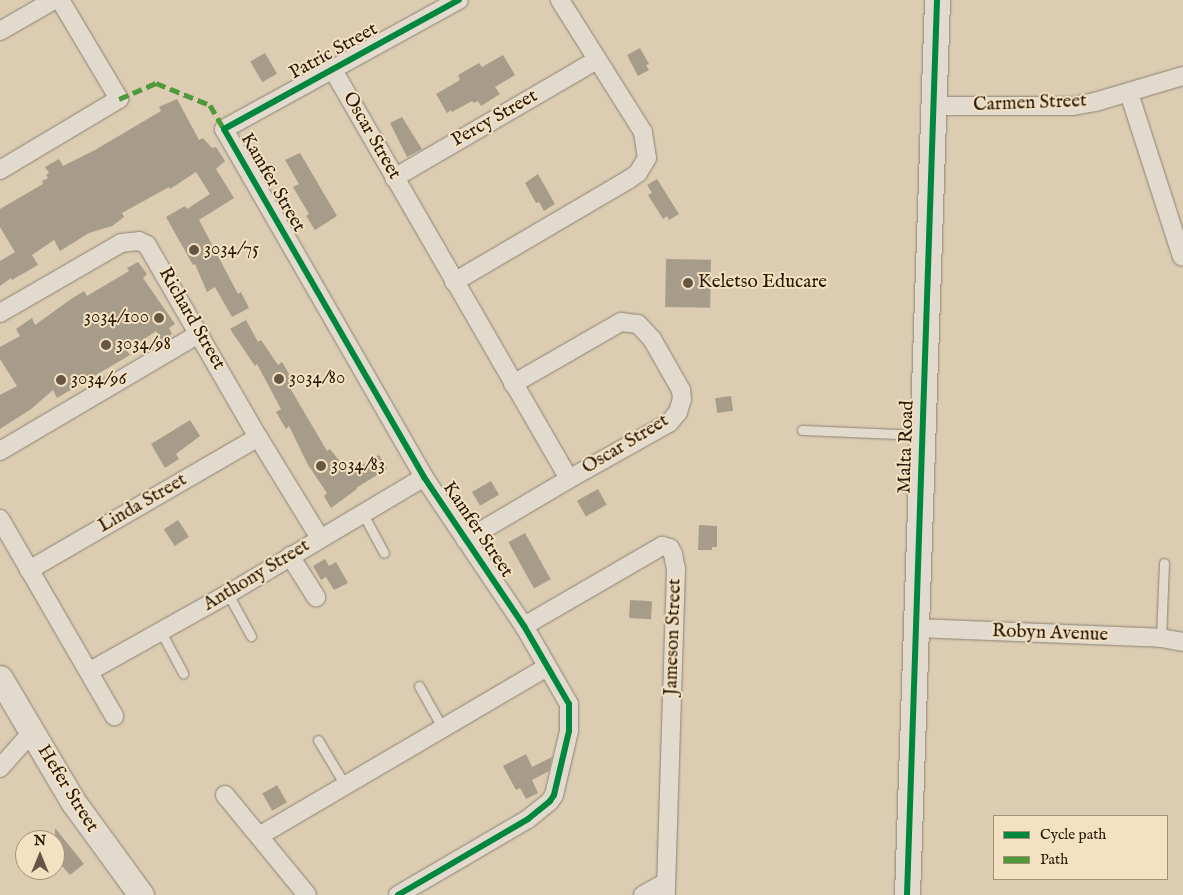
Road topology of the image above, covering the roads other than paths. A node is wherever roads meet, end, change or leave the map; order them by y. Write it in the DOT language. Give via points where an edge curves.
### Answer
graph roads {
  1 [pos="54,0"];
  2 [pos="60,0"];
  3 [pos="459,0"];
  4 [pos="560,0"];
  5 [pos="936,0"];
  6 [pos="0,32"];
  7 [pos="597,60"];
  8 [pos="333,70"];
  9 [pos="1183,76"];
  10 [pos="1128,93"];
  11 [pos="933,106"];
  12 [pos="224,129"];
  13 [pos="0,170"];
  14 [pos="394,178"];
  15 [pos="1182,256"];
  16 [pos="454,282"];
  17 [pos="0,313"];
  18 [pos="200,333"];
  19 [pos="513,384"];
  20 [pos="802,430"];
  21 [pos="922,435"];
  22 [pos="258,437"];
  23 [pos="0,451"];
  24 [pos="424,477"];
  25 [pos="569,479"];
  26 [pos="363,514"];
  27 [pos="0,519"];
  28 [pos="320,538"];
  29 [pos="466,540"];
  30 [pos="384,552"];
  31 [pos="290,556"];
  32 [pos="1164,563"];
  33 [pos="29,570"];
  34 [pos="228,594"];
  35 [pos="316,597"];
  36 [pos="524,626"];
  37 [pos="916,628"];
  38 [pos="161,632"];
  39 [pos="251,636"];
  40 [pos="1161,638"];
  41 [pos="1183,642"];
  42 [pos="547,667"];
  43 [pos="90,672"];
  44 [pos="183,673"];
  45 [pos="0,678"];
  46 [pos="419,686"];
  47 [pos="114,716"];
  48 [pos="443,729"];
  49 [pos="32,732"];
  50 [pos="318,740"];
  51 [pos="0,768"];
  52 [pos="345,785"];
  53 [pos="225,795"];
  54 [pos="259,836"];
  55 [pos="666,888"];
  56 [pos="141,895"];
  57 [pos="307,895"];
  58 [pos="398,895"];
  59 [pos="643,895"];
  60 [pos="907,895"];
  1 -- 6 [label="street"];
  2 -- 13 [label="street" via="119,99"];
  3 -- 8 [label="street, Patric Street"];
  4 -- 7 [label="street"];
  5 -- 11 [label="street, Malta Road"];
  7 -- 14 [label="street, Percy Street"];
  7 -- 16 [label="street" via="643,132 648,150 644,166 628,180"];
  8 -- 12 [label="street, Patric Street"];
  8 -- 14 [label="street, Oscar Street"];
  9 -- 10 [label="street, Carmen Street"];
  10 -- 11 [label="street, Carmen Street" via="1095,102 1056,107"];
  10 -- 15 [label="street"];
  11 -- 21 [label="street, Malta Road"];
  12 -- 24 [label="street, Kamfer Street"];
  14 -- 16 [label="street, Oscar Street"];
  16 -- 19 [label="street, Oscar Street"];
  17 -- 18 [label="street, Richard Street" via="112,247 130,240 146,245 155,256"];
  18 -- 22 [label="street, Richard Street"];
  18 -- 23 [label="street"];
  19 -- 25 [label="street, Oscar Street"];
  19 -- 25 [label="street, Oscar Street" via="621,322 634,322 642,327 681,390 681,404 669,422"];
  20 -- 21 [label="lane"];
  21 -- 37 [label="street, Malta Road"];
  22 -- 28 [label="street, Richard Street"];
  22 -- 33 [label="street, Linda Street"];
  24 -- 26 [label="street, Anthony Street"];
  24 -- 29 [label="street, Kamfer Street"];
  25 -- 29 [label="street, Oscar Street"];
  26 -- 28 [label="street, Anthony Street"];
  26 -- 30 [label="lane"];
  27 -- 33 [label="street"];
  28 -- 31 [label="street, Anthony Street"];
  29 -- 36 [label="street, Kamfer Street"];
  31 -- 34 [label="street, Anthony Street"];
  31 -- 35 [label="street"];
  32 -- 40 [label="lane"];
  33 -- 43 [label="street"];
  34 -- 38 [label="street, Anthony Street"];
  34 -- 39 [label="lane"];
  36 -- 42 [label="street, Kamfer Street"];
  36 -- 55 [label="street, Jameson Street" via="662,546 670,548 676,569"];
  37 -- 40 [label="street, Robyn Avenue"];
  37 -- 60 [label="street, Malta Road"];
  38 -- 43 [label="street, Anthony Street"];
  38 -- 44 [label="lane"];
  40 -- 41 [label="street, Robyn Avenue"];
  42 -- 48 [label="street"];
  42 -- 58 [label="street, Kamfer Street" via="567,698 570,711 554,795 528,819"];
  43 -- 47 [label="street"];
  45 -- 49 [label="street, Hefer Street"];
  46 -- 48 [label="lane"];
  48 -- 52 [label="street"];
  49 -- 51 [label="street"];
  49 -- 56 [label="street, Hefer Street" via="93,831"];
  50 -- 52 [label="lane"];
  52 -- 54 [label="street"];
  53 -- 54 [label="street"];
  54 -- 57 [label="street"];
  55 -- 59 [label="street"];
}
